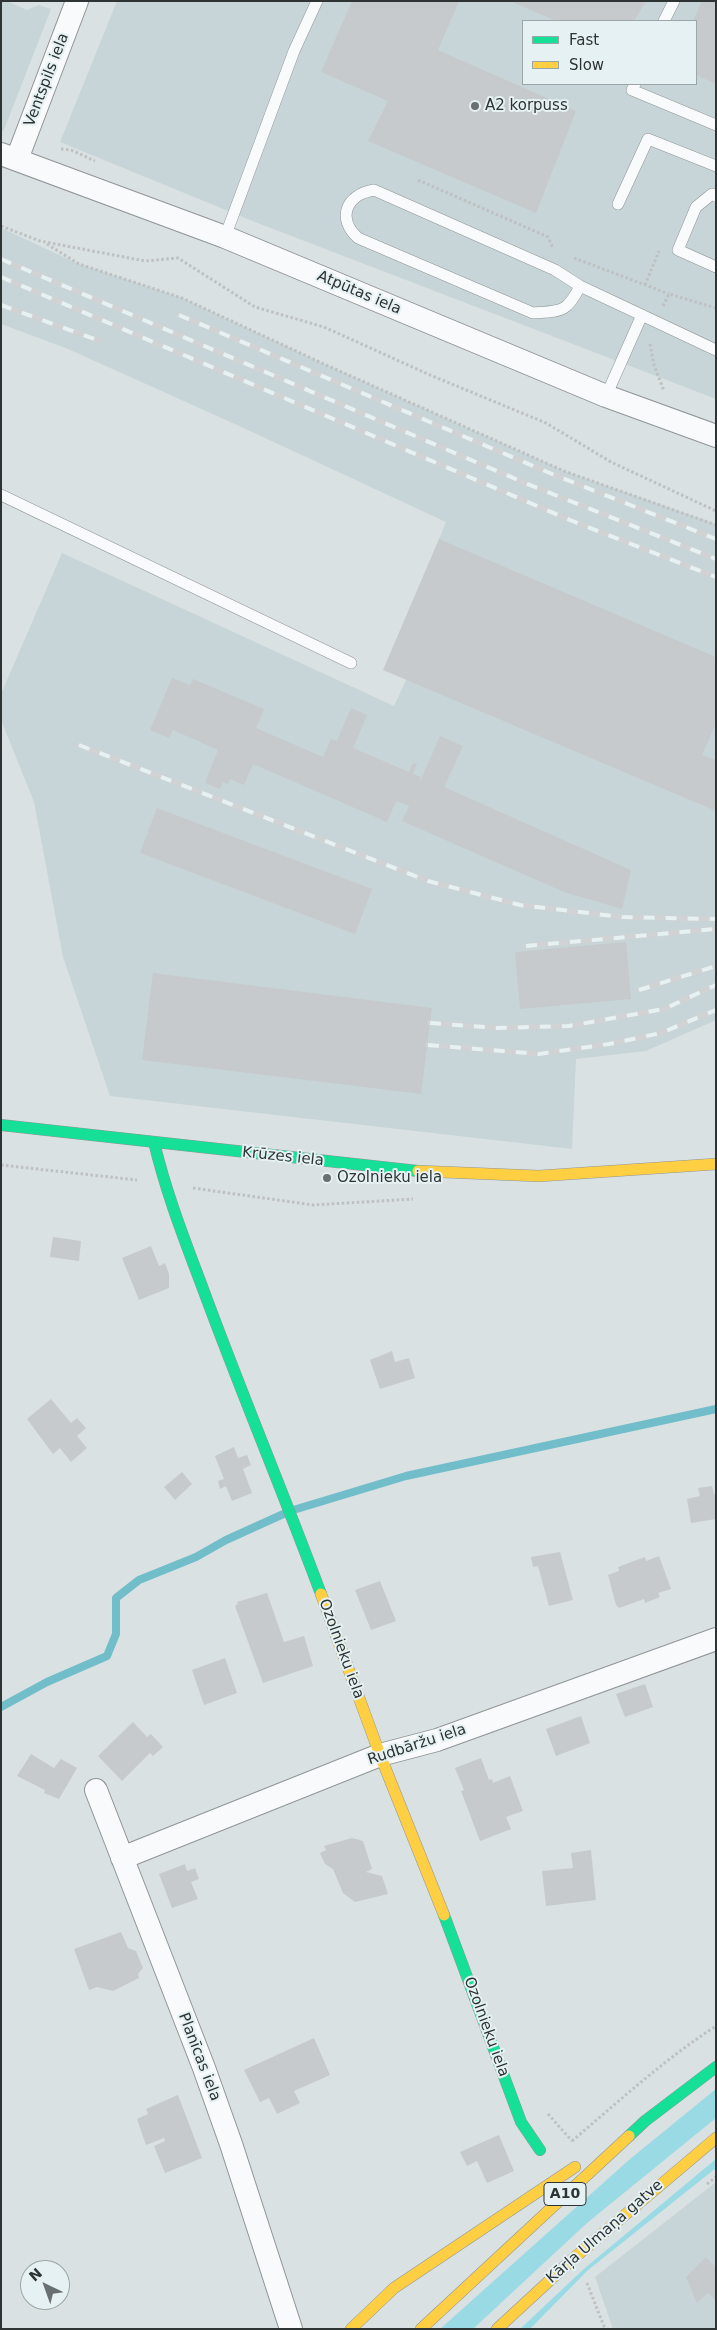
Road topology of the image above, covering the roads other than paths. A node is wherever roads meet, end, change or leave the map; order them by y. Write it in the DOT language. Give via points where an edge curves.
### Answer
graph roads {
  1 [pos="78,1"];
  2 [pos="317,1"];
  3 [pos="674,1"];
  4 [pos="664,20"];
  5 [pos="634,85"];
  6 [pos="716,125"];
  7 [pos="9,156"];
  8 [pos="716,166"];
  9 [pos="716,196"];
  10 [pos="618,204"];
  11 [pos="225,237"];
  12 [pos="716,267"];
  13 [pos="580,286"];
  14 [pos="642,315"];
  15 [pos="716,350"];
  16 [pos="606,396"];
  17 [pos="716,436"];
  18 [pos="1,496"];
  19 [pos="351,663"];
  20 [pos="1,1125"];
  21 [pos="154,1142"];
  22 [pos="716,1164"];
  23 [pos="716,1639"];
  24 [pos="380,1755"];
  25 [pos="96,1790"];
  26 [pos="122,1858"];
  27 [pos="716,2067"];
  28 [pos="645,2120"];
  29 [pos="716,2138"];
  30 [pos="540,2150"];
  31 [pos="291,2329"];
  32 [pos="351,2329"];
  33 [pos="421,2329"];
  34 [pos="497,2329"];
  1 -- 7 [label="street, Ventspils iela"];
  2 -- 11 [label="lane" via="294,51"];
  3 -- 4 [label="lane"];
  5 -- 6 [label="lane" via="632,90"];
  7 -- 11 [label="street, Atpūtas iela"];
  8 -- 10 [label="lane" via="648,139"];
  9 -- 12 [label="lane" via="712,194 696,207 678,250"];
  11 -- 16 [label="street, Atpūtas iela"];
  13 -- 13 [label="lane" via="571,304 562,311 533,313 358,238 348,229 346,222 349,205 355,197 374,190 555,270"];
  13 -- 14 [label="lane"];
  14 -- 15 [label="lane"];
  14 -- 16 [label="lane"];
  16 -- 17 [label="street, Atpūtas iela"];
  18 -- 19 [label="lane"];
  20 -- 21 [label="main road, Krūzes iela"];
  21 -- 22 [label="main road, Krūzes iela" via="436,1173 539,1176"];
  21 -- 24 [label="main road, Ozolnieku iela" via="164,1183 241,1393 290,1511"];
  23 -- 24 [label="street, Rudbāržu iela" via="438,1740"];
  24 -- 26 [label="street, Rudbāržu iela"];
  24 -- 30 [label="main road, Ozolnieku iela" via="469,1978 521,2122"];
  25 -- 26 [label="street, Planīcas iela"];
  26 -- 31 [label="street, Planīcas iela" via="225,2127"];
  27 -- 28 [label="main road, A10"];
  28 -- 32 [label="main road" via="394,2288"];
  28 -- 33 [label="main road, A10"];
  29 -- 34 [label="main road, Kārļa Ulmaņa gatve" via="574,2258"];
}
